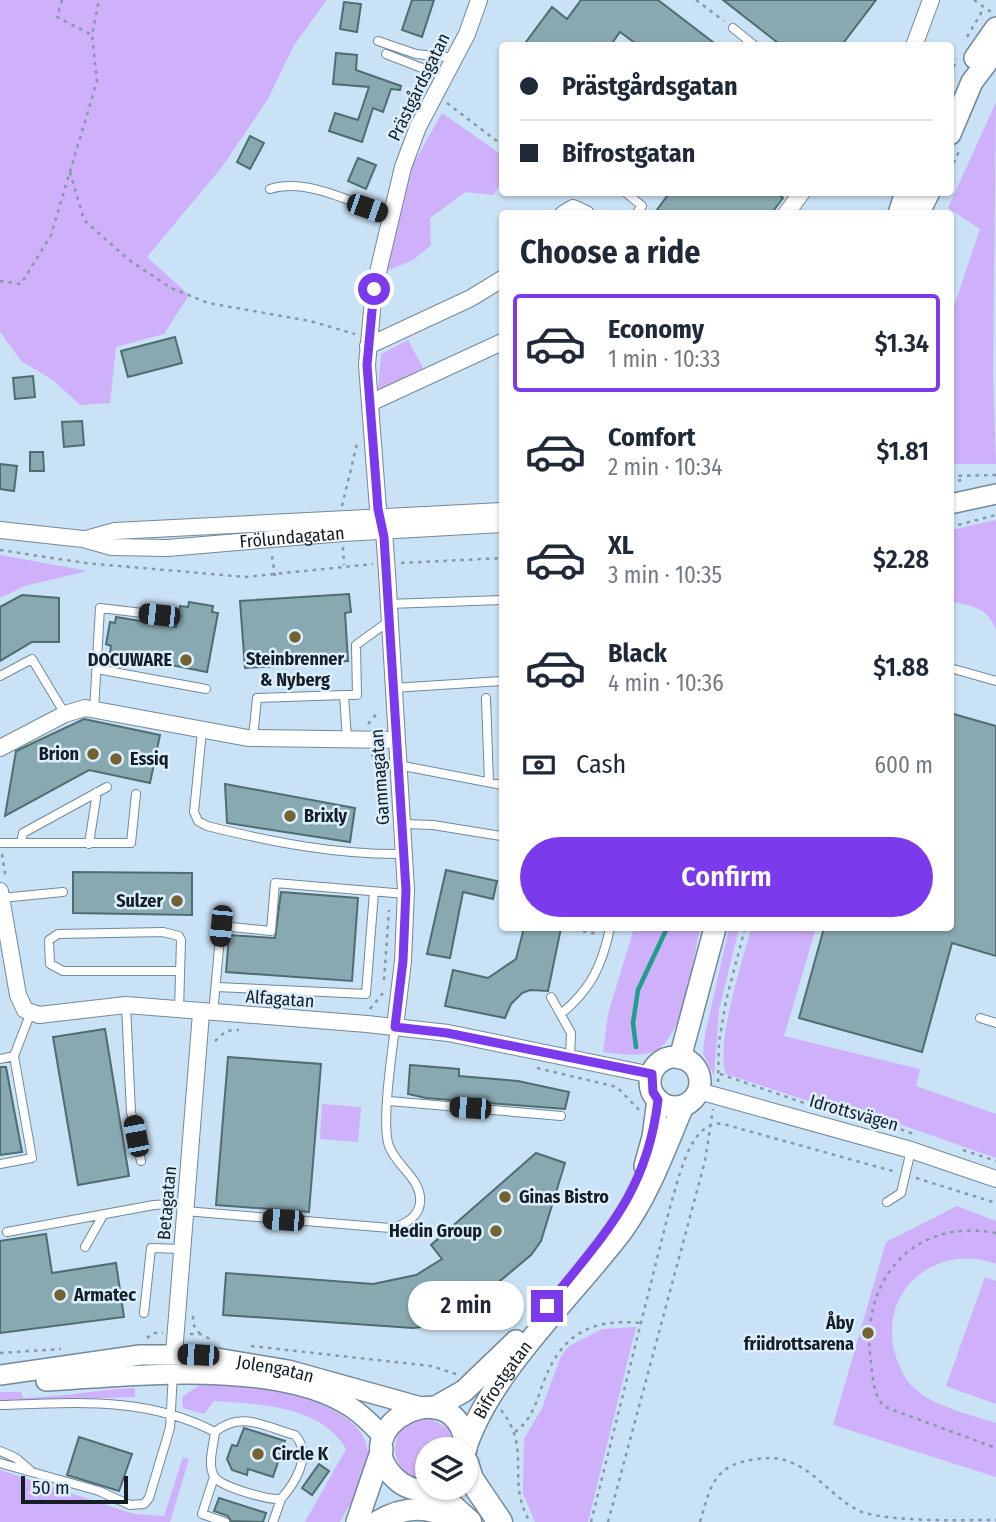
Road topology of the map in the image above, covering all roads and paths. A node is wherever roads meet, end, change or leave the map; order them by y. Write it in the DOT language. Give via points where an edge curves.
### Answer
graph roads {
  1 [pos="62,0"];
  2 [pos="99,0"];
  3 [pos="479,0"];
  4 [pos="696,0"];
  5 [pos="931,0"];
  6 [pos="974,0"];
  7 [pos="996,15"];
  8 [pos="719,17"];
  9 [pos="733,28"];
  10 [pos="996,28"];
  11 [pos="92,35"];
  12 [pos="378,41"];
  13 [pos="750,42"];
  14 [pos="915,42"];
  15 [pos="996,50"];
  16 [pos="386,54"];
  17 [pos="456,58"];
  18 [pos="447,77"];
  19 [pos="436,94"];
  20 [pos="954,95"];
  21 [pos="954,125"];
  22 [pos="499,143"];
  23 [pos="70,172"];
  24 [pos="270,189"];
  25 [pos="630,196"];
  26 [pos="639,210"];
  27 [pos="390,216"];
  28 [pos="0,281"];
  29 [pos="499,281"];
  30 [pos="368,341"];
  31 [pos="499,343"];
  32 [pos="370,403"];
  33 [pos="358,439"];
  34 [pos="996,475"];
  35 [pos="954,476"];
  36 [pos="970,477"];
  37 [pos="954,483"];
  38 [pos="996,494"];
  39 [pos="954,503"];
  40 [pos="499,511"];
  41 [pos="996,515"];
  42 [pos="499,524"];
  43 [pos="382,525"];
  44 [pos="342,526"];
  45 [pos="954,526"];
  46 [pos="0,530"];
  47 [pos="0,550"];
  48 [pos="272,556"];
  49 [pos="499,558"];
  50 [pos="386,564"];
  51 [pos="344,565"];
  52 [pos="275,576"];
  53 [pos="499,600"];
  54 [pos="388,604"];
  55 [pos="159,615"];
  56 [pos="389,621"];
  57 [pos="97,669"];
  58 [pos="954,669"];
  59 [pos="0,676"];
  60 [pos="499,681"];
  61 [pos="996,681"];
  62 [pos="393,688"];
  63 [pos="206,689"];
  64 [pos="344,695"];
  65 [pos="486,698"];
  66 [pos="380,704"];
  67 [pos="94,710"];
  68 [pos="65,714"];
  69 [pos="202,731"];
  70 [pos="253,738"];
  71 [pos="346,740"];
  72 [pos="365,740"];
  73 [pos="396,740"];
  74 [pos="0,748"];
  75 [pos="391,768"];
  76 [pos="489,782"];
  77 [pos="499,784"];
  78 [pos="107,787"];
  79 [pos="97,792"];
  80 [pos="136,794"];
  81 [pos="403,824"];
  82 [pos="499,836"];
  83 [pos="21,842"];
  84 [pos="0,843"];
  85 [pos="89,844"];
  86 [pos="404,854"];
  87 [pos="63,892"];
  88 [pos="374,892"];
  89 [pos="1,894"];
  90 [pos="398,894"];
  91 [pos="714,931"];
  92 [pos="744,931"];
  93 [pos="609,932"];
  94 [pos="180,971"];
  95 [pos="384,980"];
  96 [pos="216,987"];
  97 [pos="384,993"];
  98 [pos="551,997"];
  99 [pos="126,1005"];
  100 [pos="179,1011"];
  101 [pos="31,1012"];
  102 [pos="207,1014"];
  103 [pos="561,1014"];
  104 [pos="979,1018"];
  105 [pos="996,1023"];
  106 [pos="367,1024"];
  107 [pos="395,1027"];
  108 [pos="243,1030"];
  109 [pos="213,1048"];
  110 [pos="14,1056"];
  111 [pos="680,1058"];
  112 [pos="0,1059"];
  113 [pos="570,1060"];
  114 [pos="531,1067"];
  115 [pos="652,1074"];
  116 [pos="720,1074"];
  117 [pos="707,1092"];
  118 [pos="389,1101"];
  119 [pos="683,1106"];
  120 [pos="657,1108"];
  121 [pos="561,1116"];
  122 [pos="712,1123"];
  123 [pos="914,1142"];
  124 [pos="956,1148"];
  125 [pos="141,1161"];
  126 [pos="996,1161"];
  127 [pos="0,1164"];
  128 [pos="905,1175"];
  129 [pos="996,1179"];
  130 [pos="887,1202"];
  131 [pos="996,1203"];
  132 [pos="186,1208"];
  133 [pos="102,1217"];
  134 [pos="6,1232"];
  135 [pos="996,1233"];
  136 [pos="85,1247"];
  137 [pos="182,1250"];
  138 [pos="193,1310"];
  139 [pos="144,1313"];
  140 [pos="642,1323"];
  141 [pos="200,1334"];
  142 [pos="174,1354"];
  143 [pos="0,1375"];
  144 [pos="173,1375"];
  145 [pos="0,1384"];
  146 [pos="0,1405"];
  147 [pos="428,1407"];
  148 [pos="499,1407"];
  149 [pos="172,1413"];
  150 [pos="215,1432"];
  151 [pos="515,1432"];
  152 [pos="461,1437"];
  153 [pos="473,1437"];
  154 [pos="383,1443"];
  155 [pos="996,1448"];
  156 [pos="0,1451"];
  157 [pos="0,1463"];
  158 [pos="30,1470"];
  159 [pos="214,1477"];
  160 [pos="415,1485"];
  161 [pos="478,1489"];
  162 [pos="415,1494"];
  163 [pos="281,1499"];
  164 [pos="442,1500"];
  165 [pos="996,1520"];
  166 [pos="226,1522"];
  167 [pos="273,1522"];
  168 [pos="357,1522"];
  169 [pos="376,1522"];
  170 [pos="456,1522"];
  171 [pos="469,1522"];
  172 [pos="500,1522"];
  173 [pos="530,1522"];
  174 [pos="591,1522"];
  175 [pos="608,1522"];
  176 [pos="700,1522"];
  1 -- 11 [label="path" via="57,17"];
  2 -- 11 [label="path"];
  3 -- 17 [label="street, Prästgårdsgatan"];
  4 -- 8 [label="path"];
  5 -- 14 [label="street"];
  6 -- 7 [label="path"];
  9 -- 13 [label="lane"];
  10 -- 20 [label="main road"];
  11 -- 23 [label="path" via="97,81"];
  12 -- 17 [label="lane" via="416,54"];
  15 -- 21 [label="main road" via="972,82"];
  16 -- 18 [label="lane"];
  17 -- 18 [label="street, Prästgårdsgatan"];
  18 -- 19 [label="street, Prästgårdsgatan"];
  19 -- 22 [label="path"];
  19 -- 27 [label="street, Prästgårdsgatan" via="411,146"];
  23 -- 28 [label="path" via="51,235 21,284"];
  23 -- 30 [label="path" via="84,220 129,260 171,288 208,303 310,321"];
  24 -- 27 [label="lane" via="300,186"];
  25 -- 26 [label="lane" via="642,206"];
  27 -- 30 [label="street, Prästgårdsgatan"];
  29 -- 30 [label="street" via="471,298"];
  30 -- 32 [label="street, Prästgårdsgatan"];
  31 -- 32 [label="street"];
  32 -- 43 [label="street, Prästgårdsgatan"];
  33 -- 44 [label="path" via="342,505"];
  34 -- 36 [label="path"];
  35 -- 36 [label="path"];
  36 -- 37 [label="path"];
  38 -- 39 [label="street"];
  40 -- 43 [label="street, Frölundagatan"];
  41 -- 45 [label="path"];
  42 -- 43 [label="street, Frölundagatan"];
  43 -- 44 [label="street, Frölundagatan"];
  43 -- 50 [label="street, Gammagatan"];
  44 -- 46 [label="street, Frölundagatan" via="115,531 83,540"];
  44 -- 51 [label="path"];
  47 -- 52 [label="path" via="206,575"];
  48 -- 52 [label="path"];
  49 -- 50 [label="path"];
  50 -- 51 [label="path"];
  50 -- 54 [label="street, Gammagatan"];
  51 -- 52 [label="path"];
  53 -- 54 [label="lane"];
  54 -- 56 [label="street, Gammagatan"];
  55 -- 57 [label="lane" via="100,608"];
  56 -- 62 [label="street, Gammagatan"];
  56 -- 64 [label="lane" via="356,645 357,695"];
  57 -- 63 [label="lane"];
  57 -- 67 [label="lane"];
  58 -- 61 [label="lane"];
  59 -- 68 [label="lane" via="32,659"];
  60 -- 62 [label="lane"];
  62 -- 73 [label="street, Gammagatan"];
  64 -- 70 [label="lane" via="257,698"];
  64 -- 71 [label="lane"];
  65 -- 76 [label="lane"];
  66 -- 72 [label="path" via="378,715 366,726"];
  67 -- 68 [label="street"];
  67 -- 69 [label="street"];
  68 -- 74 [label="street"];
  69 -- 70 [label="street"];
  69 -- 86 [label="lane" via="194,812 207,827 269,842 349,853"];
  70 -- 71 [label="street"];
  71 -- 72 [label="street"];
  72 -- 73 [label="street"];
  72 -- 75 [label="path" via="365,750"];
  73 -- 75 [label="street, Gammagatan"];
  75 -- 76 [label="lane"];
  75 -- 81 [label="street, Gammagatan"];
  76 -- 77 [label="lane"];
  78 -- 79 [label="lane"];
  79 -- 83 [label="lane" via="23,833"];
  79 -- 85 [label="lane"];
  80 -- 85 [label="lane" via="131,843"];
  81 -- 82 [label="lane"];
  81 -- 86 [label="street, Gammagatan"];
  83 -- 84 [label="lane"];
  83 -- 85 [label="lane"];
  86 -- 90 [label="street, Gammagatan"];
  87 -- 89 [label="lane"];
  88 -- 90 [label="lane"];
  88 -- 96 [label="lane" via="366,994"];
  88 -- 96 [label="lane" via="275,883 271,931 221,926"];
  89 -- 101 [label="street" via="18,995 25,1010"];
  90 -- 95 [label="path"];
  90 -- 107 [label="street, Gammagatan" via="403,961"];
  91 -- 111 [label="main road"];
  92 -- 116 [label="path" via="719,1042"];
  93 -- 103 [label="lane" via="584,995"];
  94 -- 94 [label="lane" via="181,940 173,933 58,934 49,940 50,964 63,971"];
  94 -- 100 [label="lane"];
  96 -- 102 [label="lane"];
  97 -- 106 [label="path" via="368,1012"];
  98 -- 103 [label="lane"];
  99 -- 100 [label="street, Alfagatan"];
  99 -- 101 [label="street, Alfagatan" via="49,1015"];
  99 -- 125 [label="lane" via="131,1112"];
  100 -- 102 [label="street, Alfagatan"];
  101 -- 110 [label="lane"];
  102 -- 106 [label="street, Alfagatan"];
  102 -- 132 [label="street, Betagatan"];
  103 -- 113 [label="lane" via="571,1033"];
  104 -- 105 [label="lane"];
  106 -- 107 [label="street, Alfagatan"];
  107 -- 113 [label="street, Alfagatan" via="447,1033"];
  107 -- 118 [label="lane"];
  108 -- 109 [label="path" via="226,1031"];
  110 -- 112 [label="lane"];
  110 -- 127 [label="lane" via="32,1158"];
  111 -- 115 [label="main road" via="663,1061"];
  111 -- 117 [label="main road" via="697,1070"];
  113 -- 115 [label="street, Alfagatan"];
  114 -- 120 [label="path" via="617,1087 639,1110"];
  115 -- 120 [label="main road, Bifrostgatan"];
  116 -- 117 [label="path"];
  116 -- 123 [label="path" via="820,1108 851,1112"];
  117 -- 119 [label="main road, Bifrostgatan"];
  117 -- 122 [label="path"];
  117 -- 123 [label="street, Idrottsvägen"];
  118 -- 121 [label="lane"];
  118 -- 132 [label="lane" via="388,1143 416,1184 420,1198 418,1211 407,1224 390,1228"];
  119 -- 120 [label="main road"];
  119 -- 153 [label="main road, Bifrostgatan" via="632,1216 492,1393"];
  120 -- 147 [label="main road, Bifrostgatan" via="640,1177 608,1229 499,1360 464,1391"];
  122 -- 128 [label="path"];
  122 -- 140 [label="path" via="699,1131 682,1169"];
  122 -- 175 [label="path"];
  123 -- 128 [label="lane"];
  123 -- 129 [label="street, Idrottsvägen"];
  124 -- 126 [label="path"];
  128 -- 130 [label="lane" via="901,1193"];
  128 -- 131 [label="path"];
  132 -- 133 [label="lane" via="155,1205"];
  132 -- 137 [label="street, Betagatan"];
  133 -- 134 [label="lane"];
  133 -- 136 [label="lane"];
  135 -- 155 [label="path" via="951,1232 902,1255 875,1294 869,1327 880,1403"];
  137 -- 139 [label="lane" via="151,1248"];
  137 -- 142 [label="street, Betagatan"];
  138 -- 141 [label="path" via="193,1324"];
  140 -- 151 [label="path" via="592,1326 563,1344 530,1417"];
  140 -- 174 [label="path"];
  142 -- 143 [label="street, Jolengatan" via="140,1354"];
  142 -- 144 [label="lane"];
  142 -- 147 [label="street, Jolengatan" via="288,1370"];
  144 -- 145 [label="street, Jolengatan"];
  144 -- 149 [label="lane"];
  144 -- 154 [label="street, Jolengatan" via="244,1377 317,1391 352,1408"];
  146 -- 149 [label="lane" via="128,1404"];
  147 -- 152 [label="main road, Bifrostgatan" via="456,1422"];
  147 -- 154 [label="main road, Bifrostgatan" via="398,1416"];
  148 -- 151 [label="path"];
  149 -- 150 [label="lane"];
  149 -- 158 [label="lane" via="144,1504 130,1506 99,1491"];
  150 -- 159 [label="lane"];
  150 -- 163 [label="lane" via="228,1421 240,1419 295,1435 303,1457 293,1484"];
  151 -- 173 [label="path" via="518,1497"];
  154 -- 160 [label="main road" via="386,1465 394,1478"];
  154 -- 168 [label="main road"];
  156 -- 158 [label="lane"];
  157 -- 158 [label="lane"];
  159 -- 163 [label="lane" via="272,1500"];
  159 -- 166 [label="lane" via="202,1514"];
  161 -- 172 [label="highway"];
  162 -- 169 [label="main road" via="393,1502"];
  163 -- 167 [label="lane"];
  164 -- 171 [label="highway"];
  165 -- 176 [label="path" via="886,1520 862,1513 831,1494 795,1464 769,1457 724,1468 711,1484"];
  169 -- 170 [label="main road" via="413,1508"];
}
